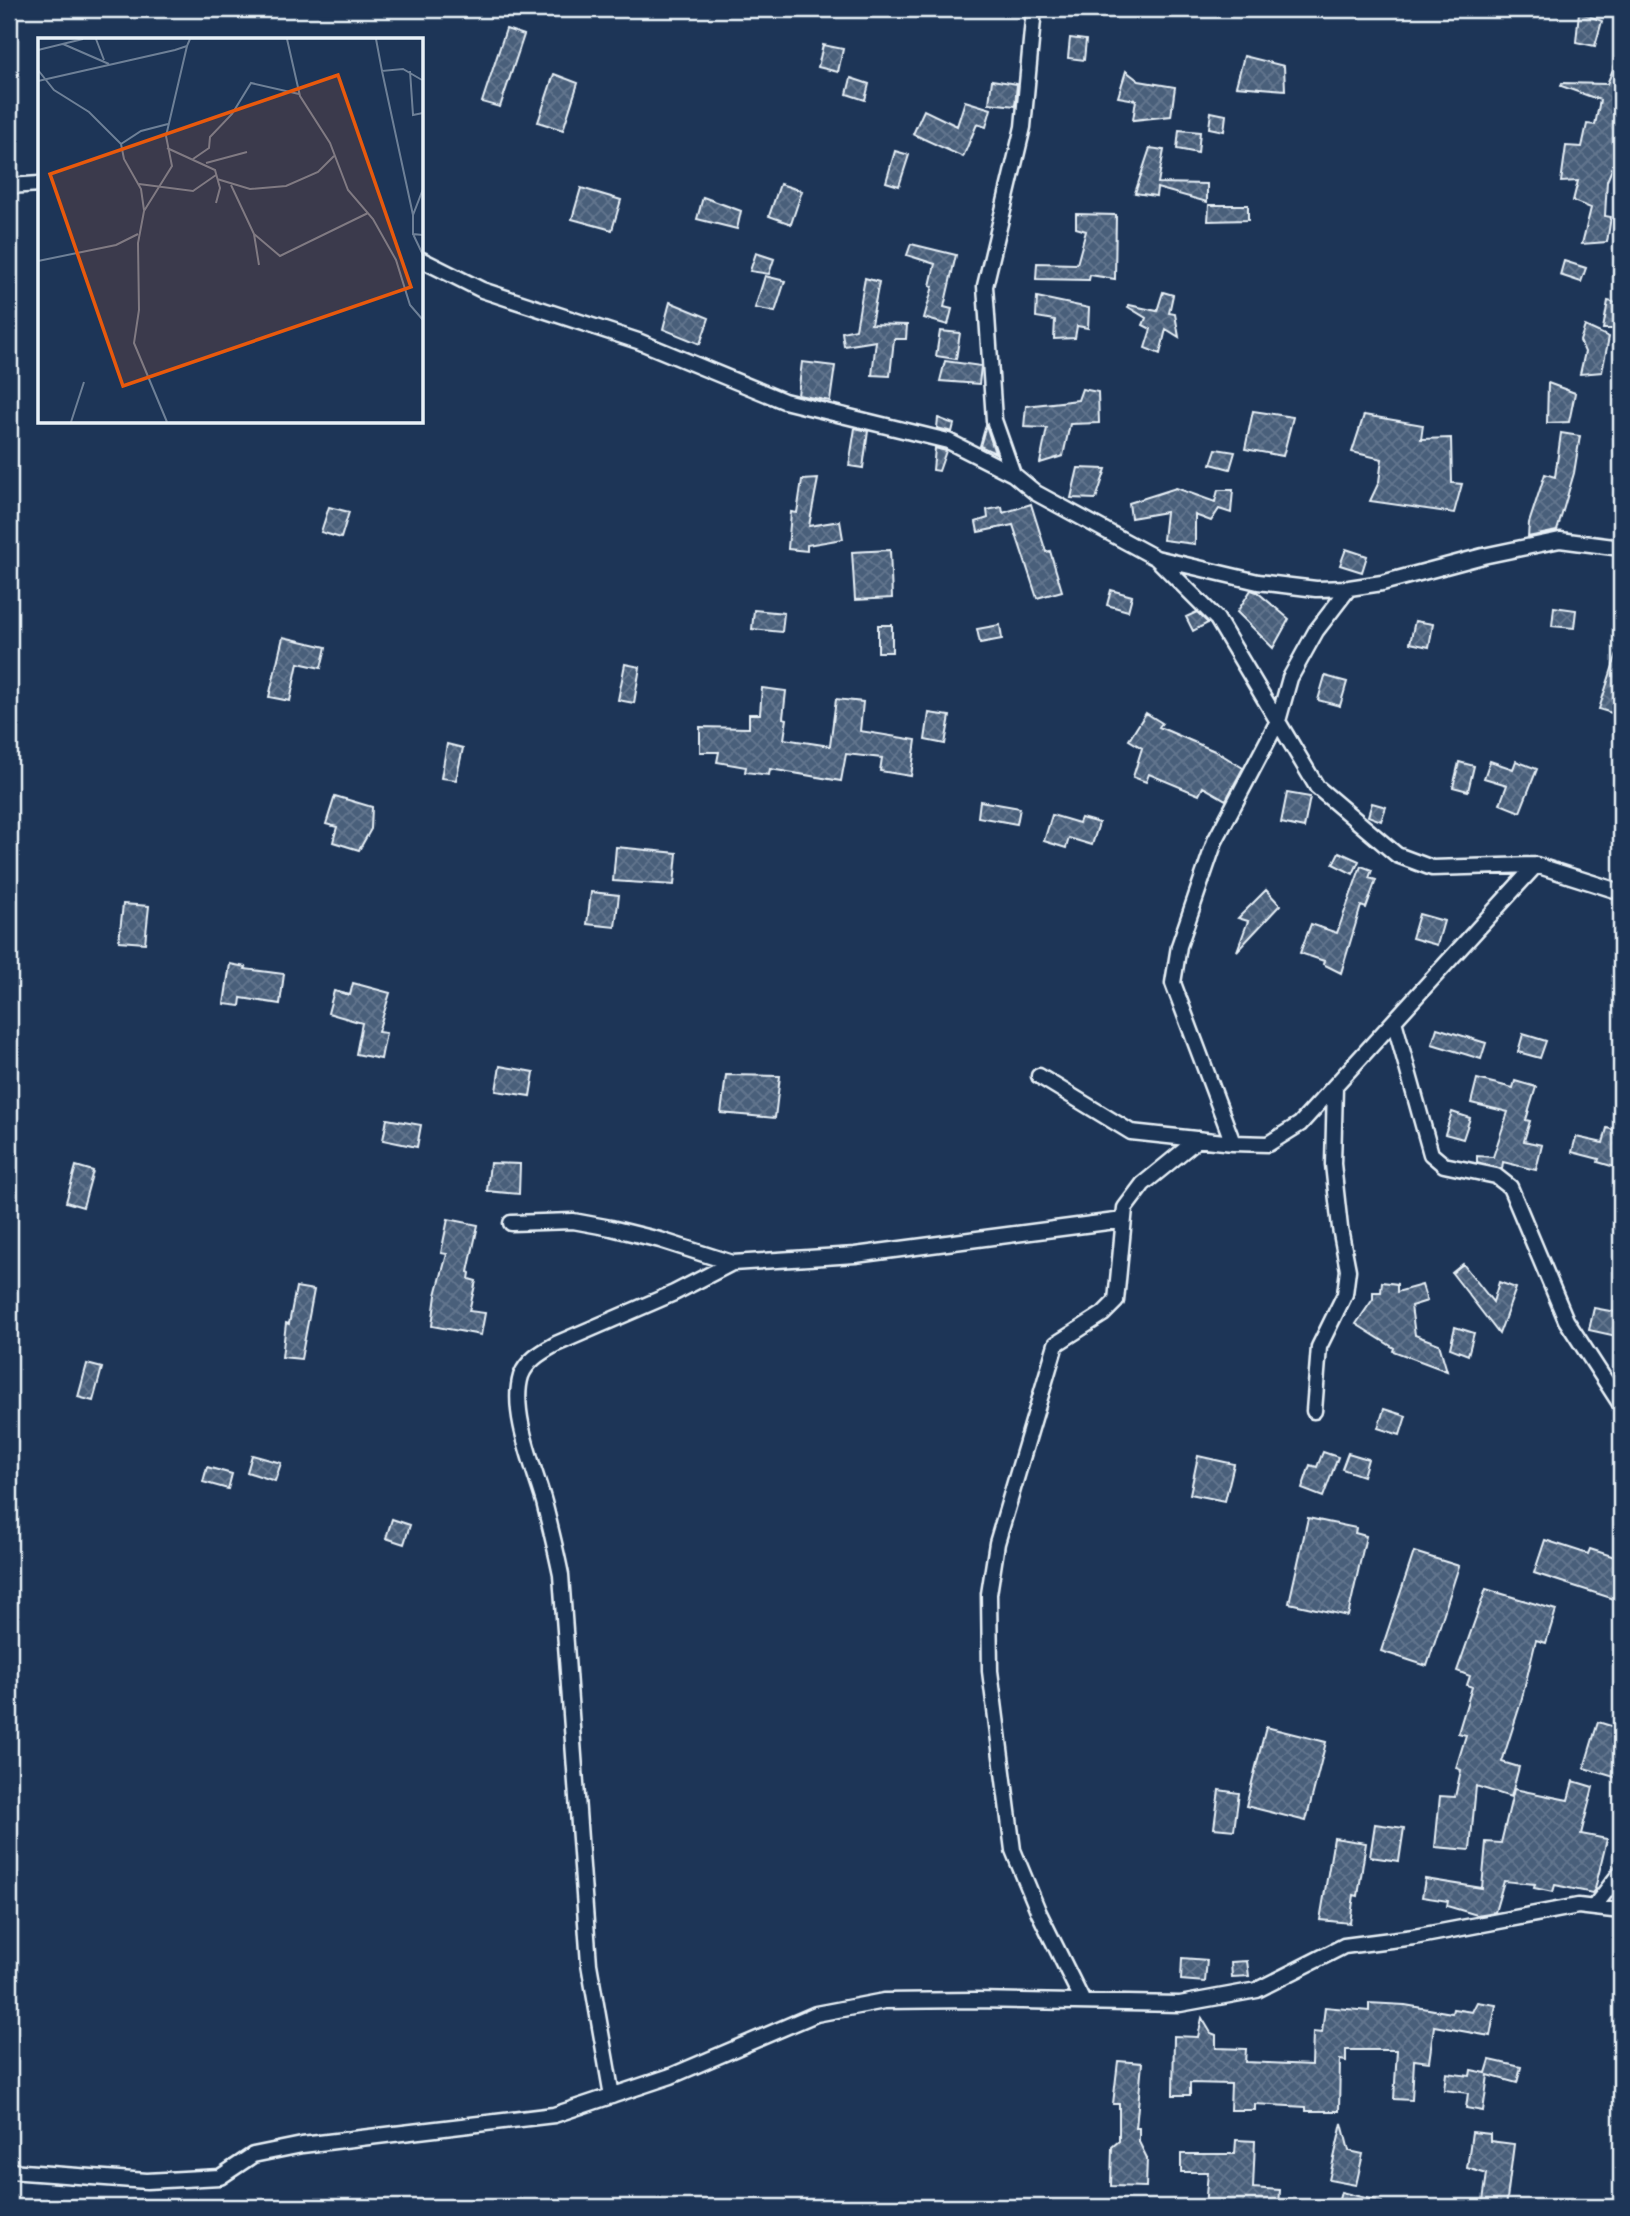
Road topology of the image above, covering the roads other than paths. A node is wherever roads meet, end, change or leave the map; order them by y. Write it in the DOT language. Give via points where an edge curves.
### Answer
graph roads {
  1 [pos="1034,9"];
  2 [pos="38,184"];
  3 [pos="9,186"];
  4 [pos="424,261"];
  5 [pos="1013,474"];
  6 [pos="1621,548"];
  7 [pos="1156,558"];
  8 [pos="1349,588"];
  9 [pos="1278,721"];
  10 [pos="1535,865"];
  11 [pos="1621,892"];
  12 [pos="1394,1021"];
  13 [pos="1039,1076"];
  14 [pos="1335,1086"];
  15 [pos="1198,1139"];
  16 [pos="1233,1143"];
  17 [pos="1123,1220"];
  18 [pos="511,1223"];
  19 [pos="732,1263"];
  20 [pos="1621,1405"];
  21 [pos="1314,1411"];
  22 [pos="1621,1872"];
  23 [pos="1593,1908"];
  24 [pos="1621,1911"];
  25 [pos="1083,2002"];
  26 [pos="612,2096"];
  27 [pos="9,2171"];
  1 -- 5 [label="street" via="1023,127 985,286 993,420"];
  2 -- 3 [label="street"];
  4 -- 5 [label="street" via="482,290 638,341 784,401 948,441"];
  5 -- 7 [label="street" via="1053,503"];
  6 -- 8 [label="street" via="1560,540"];
  7 -- 8 [label="street" via="1258,582"];
  7 -- 9 [label="street" via="1217,619"];
  8 -- 9 [label="street" via="1301,654"];
  9 -- 10 [label="street" via="1317,787 1397,855 1432,868"];
  9 -- 16 [label="street" via="1215,841 1179,946 1173,982"];
  10 -- 11 [label="street"];
  10 -- 12 [label="street"];
  12 -- 14 [label="street"];
  12 -- 20 [label="street" via="1432,1154 1444,1165 1496,1176 1510,1187 1566,1320"];
  13 -- 15 [label="street" via="1131,1132"];
  14 -- 16 [label="street" via="1300,1124 1268,1144"];
  14 -- 21 [label="street" via="1333,1164 1348,1270 1345,1294 1319,1347"];
  15 -- 16 [label="street"];
  15 -- 17 [label="street" via="1143,1184 1125,1208"];
  17 -- 19 [label="street" via="855,1255"];
  17 -- 25 [label="street" via="1116,1301 1056,1344 997,1543 989,1594 990,1671 1013,1850"];
  18 -- 19 [label="street" via="573,1221"];
  19 -- 26 [label="street" via="538,1354 522,1374 519,1391 519,1417 561,1576 590,1964"];
  22 -- 23 [label="street"];
  23 -- 24 [label="street"];
  23 -- 25 [label="street" via="1578,1906 1344,1946 1257,1990 1180,2004"];
  25 -- 26 [label="street" via="884,2001 816,2014"];
  26 -- 27 [label="street" via="554,2115 253,2155 220,2177 147,2181"];
}
